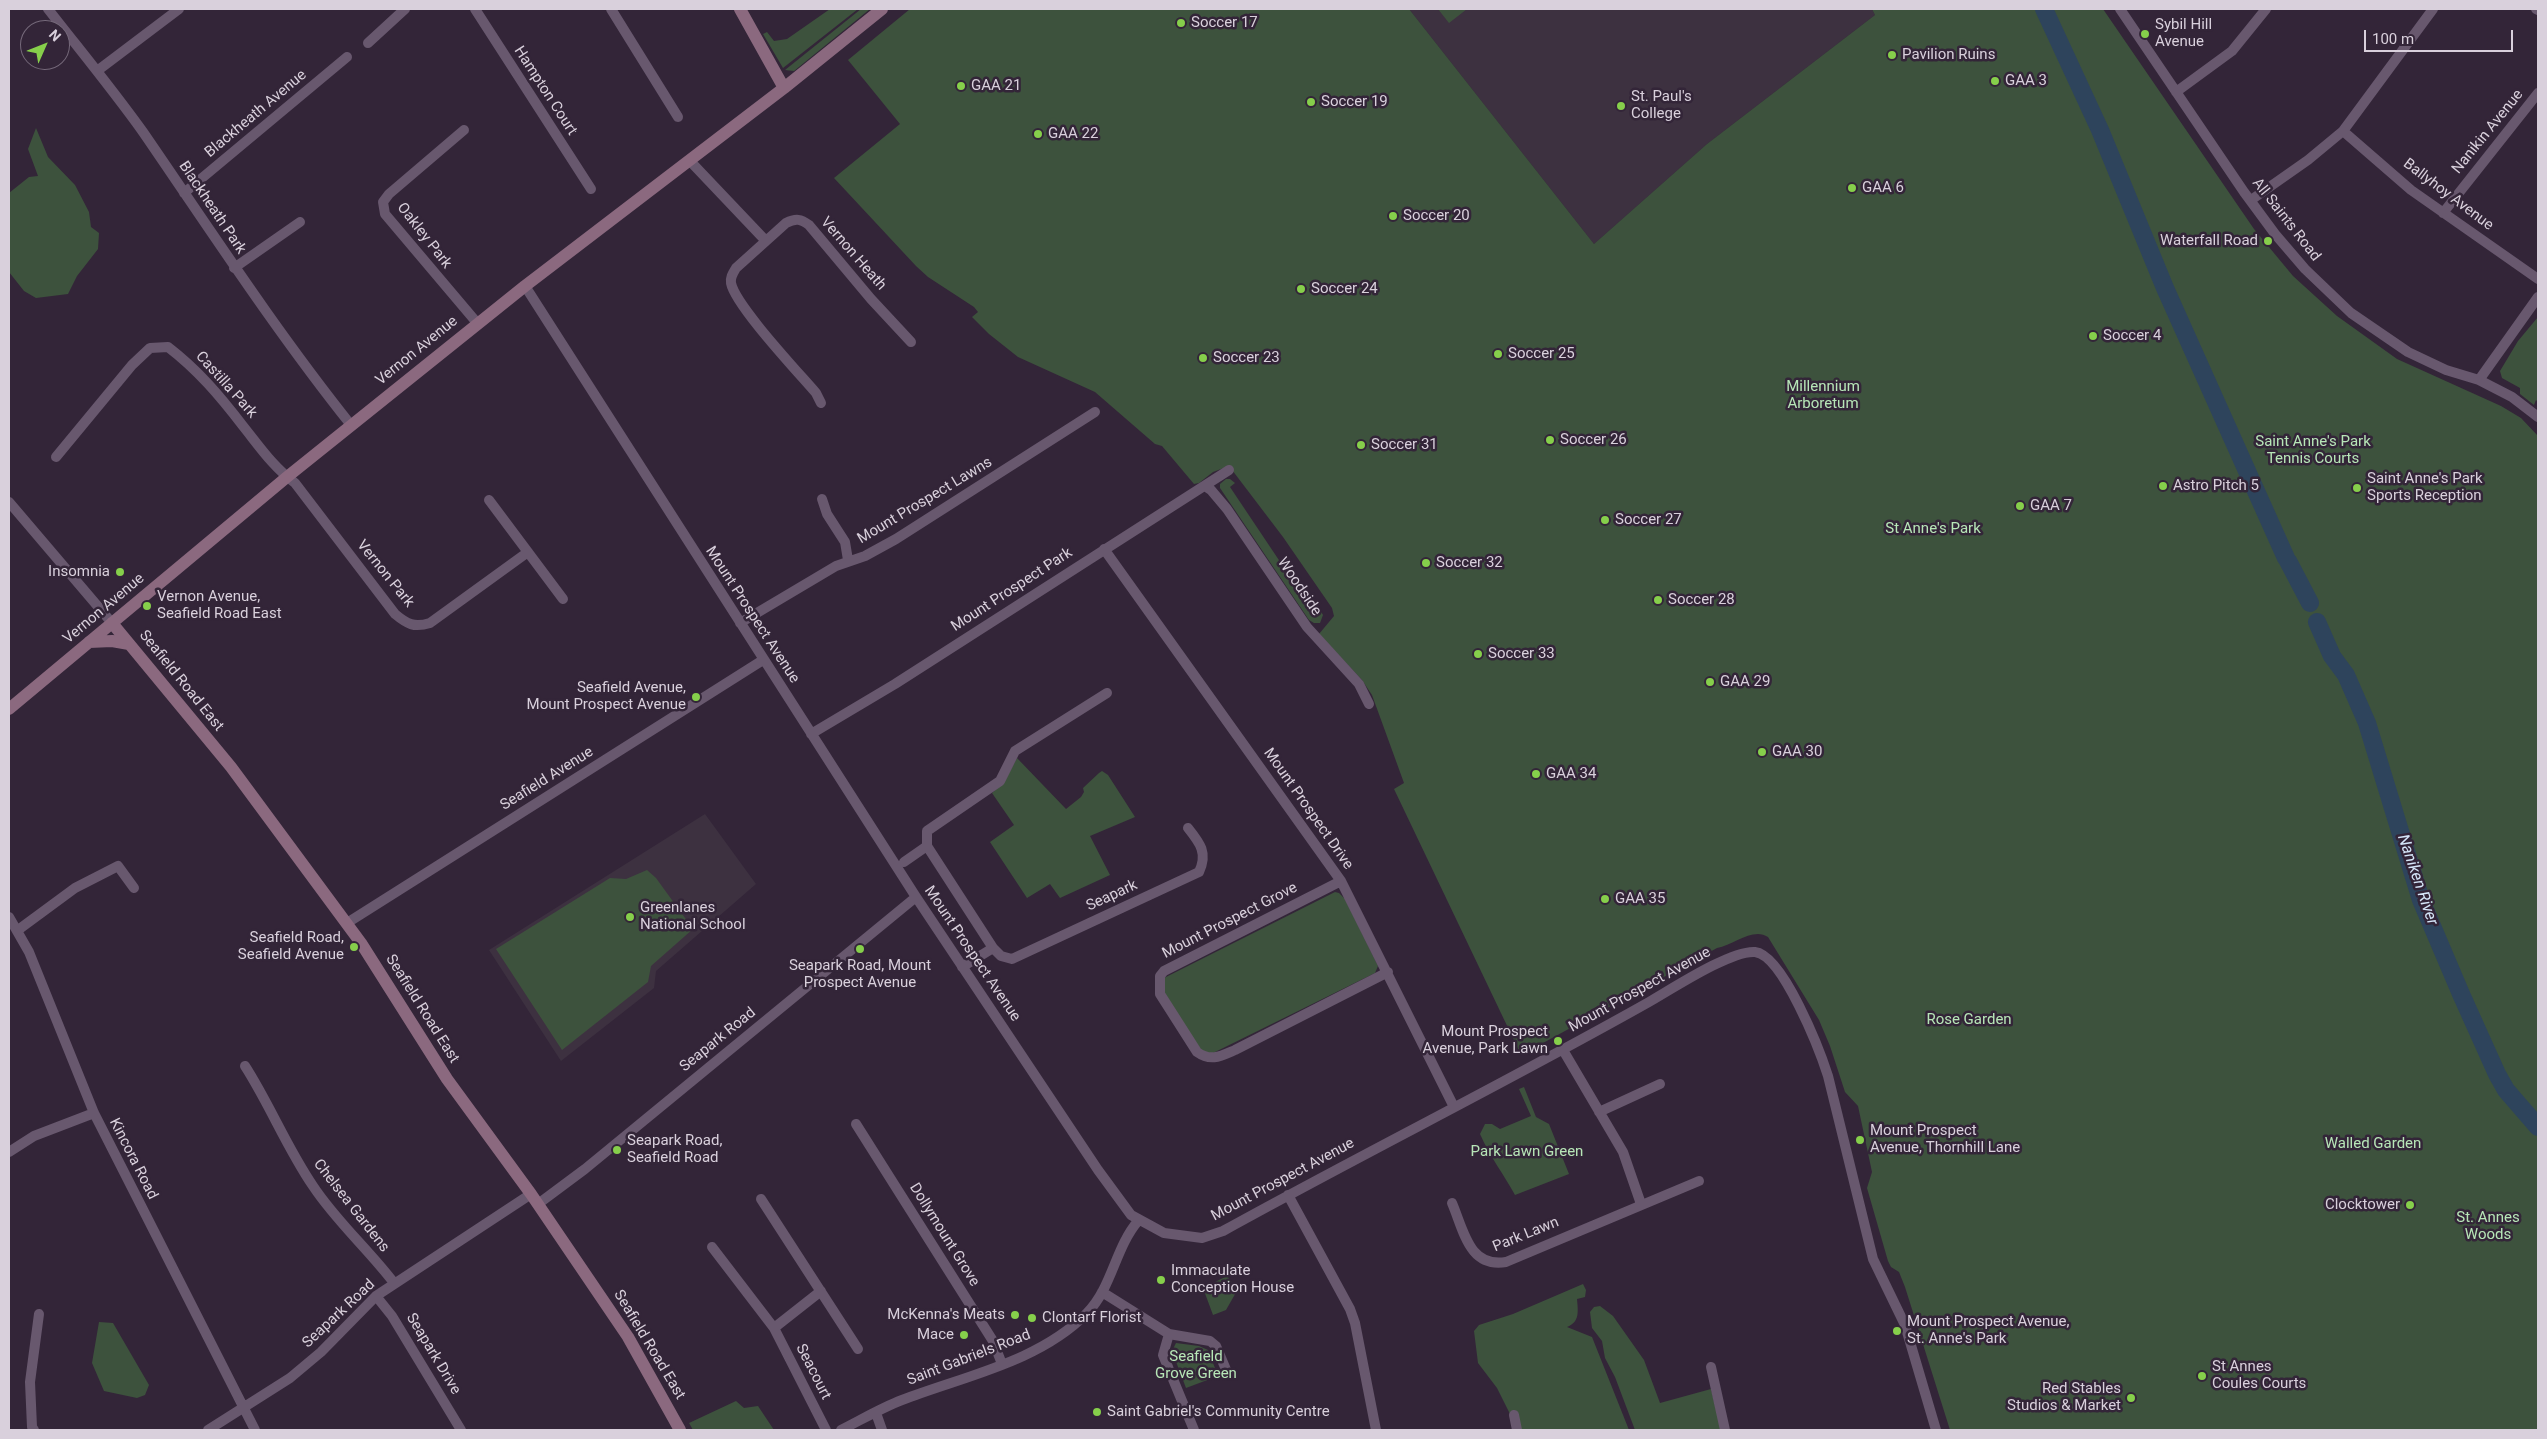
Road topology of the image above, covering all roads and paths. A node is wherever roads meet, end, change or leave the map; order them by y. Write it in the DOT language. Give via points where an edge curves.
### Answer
graph roads {
  1 [pos="48,9"];
  2 [pos="179,9"];
  3 [pos="405,9"];
  4 [pos="475,9"];
  5 [pos="611,9"];
  6 [pos="740,9"];
  7 [pos="882,9"];
  8 [pos="2120,9"];
  9 [pos="2266,9"];
  10 [pos="2434,9"];
  11 [pos="368,43"];
  12 [pos="347,58"];
  13 [pos="97,71"];
  14 [pos="784,88"];
  15 [pos="2176,92"];
  16 [pos="2538,93"];
  17 [pos="678,117"];
  18 [pos="464,130"];
  19 [pos="2343,131"];
  20 [pos="690,161"];
  21 [pos="590,189"];
  22 [pos="184,193"];
  23 [pos="2251,200"];
  24 [pos="2443,213"];
  25 [pos="300,222"];
  26 [pos="765,240"];
  27 [pos="234,268"];
  28 [pos="2538,279"];
  29 [pos="525,286"];
  30 [pos="2538,297"];
  31 [pos="478,324"];
  32 [pos="911,342"];
  33 [pos="2479,380"];
  34 [pos="821,403"];
  35 [pos="1095,412"];
  36 [pos="2538,416"];
  37 [pos="351,425"];
  38 [pos="56,457"];
  39 [pos="1229,470"];
  40 [pos="287,477"];
  41 [pos="1205,486"];
  42 [pos="822,499"];
  43 [pos="490,500"];
  44 [pos="10,506"];
  45 [pos="1104,549"];
  46 [pos="528,552"];
  47 [pos="848,560"];
  48 [pos="563,599"];
  49 [pos="112,623"];
  50 [pos="740,623"];
  51 [pos="89,642"];
  52 [pos="129,644"];
  53 [pos="763,660"];
  54 [pos="1107,693"];
  55 [pos="1369,704"];
  56 [pos="9,709"];
  57 [pos="811,734"];
  58 [pos="1188,828"];
  59 [pos="927,846"];
  60 [pos="904,862"];
  61 [pos="1341,881"];
  62 [pos="134,888"];
  63 [pos="916,897"];
  64 [pos="9,917"];
  65 [pos="347,923"];
  66 [pos="18,930"];
  67 [pos="993,948"];
  68 [pos="962,967"];
  69 [pos="1388,972"];
  70 [pos="1563,1050"];
  71 [pos="245,1066"];
  72 [pos="1660,1084"];
  73 [pos="1454,1107"];
  74 [pos="1599,1112"];
  75 [pos="94,1113"];
  76 [pos="856,1124"];
  77 [pos="9,1152"];
  78 [pos="1699,1181"];
  79 [pos="1288,1195"];
  80 [pos="535,1199"];
  81 [pos="761,1199"];
  82 [pos="1452,1203"];
  83 [pos="1641,1204"];
  84 [pos="1138,1220"];
  85 [pos="712,1247"];
  86 [pos="394,1283"];
  87 [pos="821,1291"];
  88 [pos="1102,1292"];
  89 [pos="376,1296"];
  90 [pos="39,1314"];
  91 [pos="774,1328"];
  92 [pos="1169,1334"];
  93 [pos="858,1349"];
  94 [pos="1002,1364"];
  95 [pos="1711,1367"];
  96 [pos="1227,1372"];
  97 [pos="243,1408"];
  98 [pos="876,1412"];
  99 [pos="1514,1415"];
  100 [pos="32,1429"];
  101 [pos="208,1430"];
  102 [pos="255,1430"];
  103 [pos="461,1430"];
  104 [pos="680,1430"];
  105 [pos="826,1430"];
  106 [pos="840,1430"];
  107 [pos="882,1430"];
  108 [pos="1194,1430"];
  109 [pos="1376,1430"];
  110 [pos="1517,1430"];
  111 [pos="1725,1430"];
  112 [pos="1936,1430"];
  1 -- 13 [label="street, Blackheath Park"];
  2 -- 13 [label="street"];
  3 -- 11 [label="street"];
  4 -- 21 [label="street, Hampton Court"];
  5 -- 17 [label="street"];
  6 -- 14 [label="main road"];
  7 -- 14 [label="main road, Vernon Avenue"];
  8 -- 15 [label="street, All Saints Road"];
  9 -- 15 [label="street" via="2232,51"];
  10 -- 19 [label="street"];
  12 -- 22 [label="street, Blackheath Avenue"];
  13 -- 22 [label="street, Blackheath Park"];
  14 -- 20 [label="main road, Vernon Avenue"];
  15 -- 23 [label="street, All Saints Road"];
  16 -- 24 [label="street, Nanikin Avenue"];
  18 -- 31 [label="street, Oakley Park" via="383,202 385,214"];
  19 -- 23 [label="street"];
  19 -- 24 [label="street, Ballyhoy Avenue" via="2411,190"];
  20 -- 26 [label="street"];
  20 -- 29 [label="main road, Vernon Avenue"];
  22 -- 27 [label="street, Blackheath Park"];
  23 -- 33 [label="street, All Saints Road" via="2294,257 2351,313 2412,354 2446,370"];
  24 -- 28 [label="street, Ballyhoy Avenue"];
  25 -- 27 [label="street"];
  26 -- 32 [label="street, Vernon Heath" via="793,219 809,225"];
  26 -- 34 [label="street, Vernon Heath" via="736,268 731,277 732,288 743,307"];
  27 -- 37 [label="street, Blackheath Park"];
  29 -- 31 [label="main road, Vernon Avenue"];
  29 -- 50 [label="street, Mount Prospect Avenue"];
  30 -- 33 [label="street"];
  31 -- 37 [label="main road, Vernon Avenue"];
  33 -- 36 [label="street, All Saints Road" via="2512,397"];
  35 -- 47 [label="street, Mount Prospect Lawns" via="896,539 865,556"];
  37 -- 40 [label="main road, Vernon Avenue"];
  38 -- 40 [label="street, Castilla Park" via="150,348 168,347 193,366 216,391"];
  39 -- 41 [label="street, Mount Prospect Park"];
  40 -- 46 [label="street, Vernon Park" via="296,483 395,614 407,624 417,627 430,623"];
  40 -- 49 [label="main road, Vernon Avenue"];
  41 -- 45 [label="street, Mount Prospect Park"];
  41 -- 55 [label="street, Woodside" via="1227,509 1312,633 1359,684"];
  42 -- 47 [label="street" via="827,514 845,542"];
  43 -- 46 [label="street"];
  44 -- 49 [label="street"];
  45 -- 57 [label="street, Mount Prospect Park" via="895,684"];
  45 -- 61 [label="street, Mount Prospect Drive"];
  46 -- 48 [label="street"];
  47 -- 50 [label="street, Mount Prospect Lawns"];
  49 -- 51 [label="main road, Vernon Avenue"];
  49 -- 52 [label="main road, Seafield Road East"];
  50 -- 53 [label="street, Mount Prospect Avenue"];
  51 -- 52 [label="main road"];
  51 -- 56 [label="main road, Vernon Avenue"];
  52 -- 65 [label="main road, Seafield Road East" via="231,767"];
  53 -- 57 [label="street, Mount Prospect Avenue"];
  53 -- 65 [label="street, Seafield Avenue"];
  54 -- 59 [label="street" via="1015,751 1000,781 927,831"];
  57 -- 63 [label="street, Mount Prospect Avenue"];
  58 -- 67 [label="street, Seapark" via="1204,849 1200,872 1012,959 1001,956"];
  59 -- 60 [label="street"];
  59 -- 67 [label="street"];
  61 -- 69 [label="street, Mount Prospect Drive"];
  61 -- 69 [label="street, Mount Prospect Grove" via="1164,971 1160,976 1160,994 1197,1052 1206,1058 1215,1058"];
  62 -- 66 [label="street" via="118,866 75,888"];
  63 -- 68 [label="street, Mount Prospect Avenue"];
  63 -- 80 [label="street, Seapark Road" via="585,1169"];
  64 -- 66 [label="street, Kincora Road"];
  65 -- 80 [label="main road, Seafield Road East" via="447,1079"];
  66 -- 75 [label="street, Kincora Road"];
  67 -- 68 [label="street"];
  68 -- 84 [label="street, Mount Prospect Avenue" via="1098,1170"];
  69 -- 73 [label="street, Mount Prospect Drive"];
  70 -- 73 [label="street, Mount Prospect Avenue"];
  70 -- 74 [label="street"];
  70 -- 112 [label="street, Mount Prospect Avenue" via="1735,956 1756,952 1767,958 1794,997 1818,1046 1870,1252 1905,1325"];
  71 -- 86 [label="street, Chelsea Gardens" via="287,1146 314,1188"];
  72 -- 74 [label="street"];
  73 -- 79 [label="street, Mount Prospect Avenue"];
  74 -- 83 [label="street" via="1623,1152"];
  75 -- 77 [label="street" via="34,1136"];
  75 -- 97 [label="street, Kincora Road"];
  76 -- 94 [label="street, Dollymount Grove" via="993,1340"];
  78 -- 83 [label="street, Park Lawn"];
  79 -- 84 [label="street, Mount Prospect Avenue" via="1223,1231 1202,1238 1164,1233"];
  79 -- 109 [label="street" via="1350,1309"];
  80 -- 86 [label="street, Seapark Road"];
  80 -- 104 [label="main road, Seafield Road East" via="628,1337"];
  81 -- 87 [label="street"];
  82 -- 83 [label="street, Park Lawn" via="1473,1252 1492,1264 1506,1262"];
  84 -- 88 [label="street, Saint Gabriels Road" via="1126,1237"];
  85 -- 91 [label="street, Seacourt"];
  86 -- 89 [label="street, Seapark Road"];
  87 -- 91 [label="street"];
  87 -- 93 [label="street"];
  88 -- 92 [label="street"];
  88 -- 94 [label="street, Saint Gabriels Road" via="1087,1313 1067,1330 1038,1349"];
  89 -- 97 [label="street, Seapark Road" via="321,1352 290,1378"];
  89 -- 103 [label="street, Seapark Drive" via="392,1316"];
  90 -- 100 [label="street" via="30,1382"];
  91 -- 105 [label="street, Seacourt"];
  92 -- 96 [label="street" via="1210,1341 1216,1346"];
  92 -- 108 [label="street" via="1163,1355"];
  94 -- 98 [label="street, Saint Gabriels Road"];
  95 -- 111 [label="street"];
  97 -- 101 [label="street, Seapark Road"];
  97 -- 102 [label="street, Kincora Road"];
  98 -- 106 [label="street, Saint Gabriels Road"];
  98 -- 107 [label="street"];
  99 -- 110 [label="street"];
}
